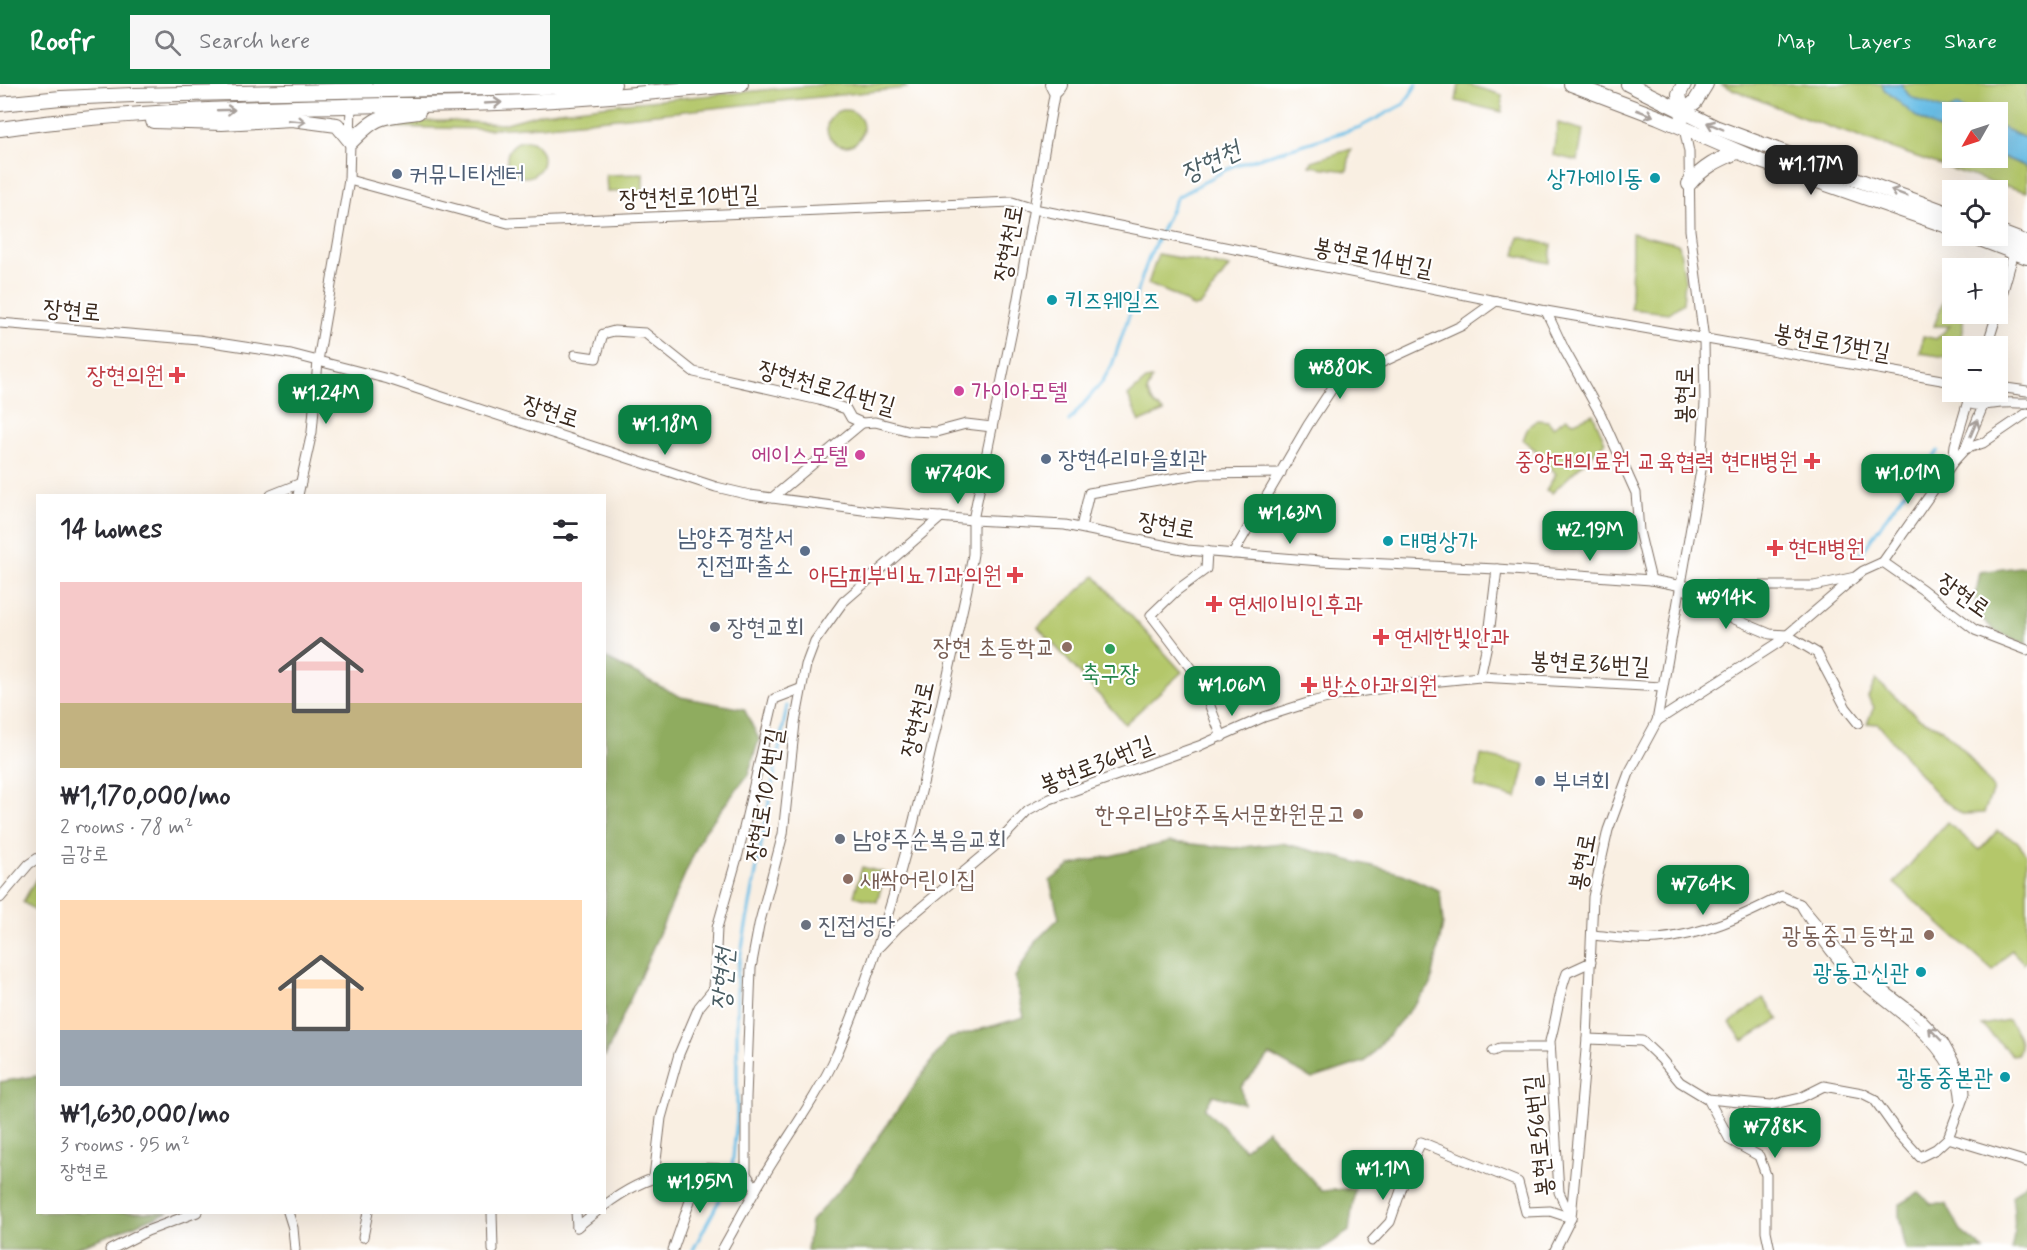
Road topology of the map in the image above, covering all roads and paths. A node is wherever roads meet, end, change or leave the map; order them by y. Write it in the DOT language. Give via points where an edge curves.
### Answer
graph roads {
  1 [pos="614,84"];
  2 [pos="741,84"];
  3 [pos="1571,84"];
  4 [pos="1628,84"];
  5 [pos="1055,86"];
  6 [pos="1683,86"];
  7 [pos="1703,89"];
  8 [pos="351,98"];
  9 [pos="0,104"];
  10 [pos="466,104"];
  11 [pos="1683,111"];
  12 [pos="70,119"];
  13 [pos="1684,128"];
  14 [pos="0,129"];
  15 [pos="351,142"];
  16 [pos="1737,152"];
  17 [pos="349,180"];
  18 [pos="1689,184"];
  19 [pos="1034,209"];
  20 [pos="1942,210"];
  21 [pos="1942,224"];
  22 [pos="2008,236"];
  23 [pos="2027,243"];
  24 [pos="1999,246"];
  25 [pos="2021,254"];
  26 [pos="2008,285"];
  27 [pos="1496,301"];
  28 [pos="1546,311"];
  29 [pos="0,323"];
  30 [pos="1704,340"];
  31 [pos="575,356"];
  32 [pos="318,361"];
  33 [pos="1942,380"];
  34 [pos="2008,386"];
  35 [pos="2027,391"];
  36 [pos="1968,402"];
  37 [pos="1969,402"];
  38 [pos="1990,402"];
  39 [pos="2027,403"];
  40 [pos="1987,405"];
  41 [pos="2027,413"];
  42 [pos="862,423"];
  43 [pos="992,427"];
  44 [pos="1965,449"];
  45 [pos="1953,462"];
  46 [pos="1281,472"];
  47 [pos="301,483"];
  48 [pos="274,494"];
  49 [pos="298,494"];
  50 [pos="772,498"];
  51 [pos="941,517"];
  52 [pos="973,520"];
  53 [pos="1081,527"];
  54 [pos="1207,551"];
  55 [pos="1233,554"];
  56 [pos="1883,562"];
  57 [pos="1497,569"];
  58 [pos="1855,577"];
  59 [pos="1651,580"];
  60 [pos="1682,586"];
  61 [pos="1787,635"];
  62 [pos="2027,650"];
  63 [pos="1480,677"];
  64 [pos="1662,687"];
  65 [pos="800,689"];
  66 [pos="1657,721"];
  67 [pos="1858,723"];
  68 [pos="1222,737"];
  69 [pos="36,859"];
  70 [pos="0,898"];
  71 [pos="885,923"];
  72 [pos="897,928"];
  73 [pos="1593,935"];
  74 [pos="875,952"];
  75 [pos="1591,962"];
  76 [pos="1587,1039"];
  77 [pos="1550,1048"];
  78 [pos="1493,1051"];
  79 [pos="1708,1099"];
  80 [pos="1948,1138"];
  81 [pos="2027,1162"];
  82 [pos="701,1168"];
  83 [pos="743,1173"];
  84 [pos="654,1177"];
  85 [pos="756,1189"];
  86 [pos="606,1204"];
  87 [pos="192,1214"];
  88 [pos="289,1214"];
  89 [pos="368,1214"];
  90 [pos="492,1214"];
  91 [pos="576,1214"];
  92 [pos="593,1214"];
  93 [pos="1571,1218"];
  94 [pos="363,1238"];
  95 [pos="1372,1240"];
  96 [pos="110,1250"];
  97 [pos="295,1250"];
  98 [pos="493,1250"];
  99 [pos="673,1250"];
  100 [pos="722,1250"];
  101 [pos="1555,1250"];
  102 [pos="1770,1250"];
  1 -- 8 [label="main road" via="469,87"];
  10 -- 2 [label="main road, one-way" via="604,98"];
  3 -- 13 [label="main road, one-way"];
  4 -- 11 [label="main road"];
  5 -- 19 [label="street, 장현천로"];
  6 -- 11 [label="main road" via="1679,93"];
  7 -- 11 [label="main road"];
  8 -- 9 [label="main road" via="133,95"];
  8 -- 10 [label="main road"];
  12 -- 8 [label="main road, one-way"];
  8 -- 15 [label="street"];
  10 -- 15 [label="main road" via="383,116"];
  11 -- 13 [label="main road"];
  20 -- 11 [label="main road, one-way" via="1716,127"];
  12 -- 14 [label="main road"];
  12 -- 15 [label="main road, one-way" via="222,123 292,119 337,125"];
  13 -- 16 [label="main road"];
  13 -- 18 [label="street, 봉현로"];
  15 -- 17 [label="street"];
  16 -- 18 [label="main road" via="1711,163"];
  16 -- 21 [label="main road"];
  17 -- 19 [label="street, 장현천로10번길" via="508,223 1012,202"];
  17 -- 32 [label="street"];
  18 -- 30 [label="street, 봉현로" via="1690,230"];
  19 -- 27 [label="street, 봉현로14번길"];
  19 -- 43 [label="street, 장현천로"];
  22 -- 23 [label="main road"];
  24 -- 25 [label="main road"];
  25 -- 26 [label="street"];
  27 -- 28 [label="street, 봉현로14번길"];
  27 -- 46 [label="street" via="1461,326 1335,384"];
  28 -- 30 [label="street, 봉현로14번길"];
  28 -- 59 [label="street" via="1601,415 1636,493 1639,531"];
  29 -- 32 [label="street, 장현로" via="199,340"];
  30 -- 33 [label="street, 봉현로13번길"];
  30 -- 60 [label="street, 봉현로" via="1701,470"];
  31 -- 42 [label="street, 장현천로24번길" via="596,358 603,334 645,333 694,372 819,400 846,409 851,418"];
  32 -- 47 [label="street" via="312,432"];
  32 -- 50 [label="street, 장현로" via="399,383 716,487"];
  34 -- 35 [label="street"];
  36 -- 45 [label="street"];
  37 -- 40 [label="street"];
  38 -- 40 [label="street"];
  39 -- 40 [label="street"];
  44 -- 40 [label="street, one-way"];
  41 -- 44 [label="street" via="1983,443"];
  42 -- 43 [label="street, 장현천로24번길" via="936,432 966,424"];
  42 -- 50 [label="street"];
  43 -- 52 [label="street, 장현천로"];
  44 -- 45 [label="street, 장현로"];
  45 -- 56 [label="street, 장현로"];
  46 -- 53 [label="street, 장현로" via="1200,474 1089,493"];
  46 -- 55 [label="street"];
  47 -- 48 [label="street"];
  47 -- 49 [label="street"];
  50 -- 51 [label="street, 장현로"];
  51 -- 52 [label="street, 장현로"];
  51 -- 65 [label="street, 장현로107번길" via="843,602 815,641"];
  52 -- 53 [label="street, 장현로"];
  52 -- 71 [label="street, 장현천로" via="967,589"];
  53 -- 54 [label="street, 장현로"];
  54 -- 55 [label="street, 장현로"];
  54 -- 68 [label="street" via="1206,569 1151,615 1199,678"];
  55 -- 57 [label="street, 장현로"];
  56 -- 58 [label="street, 장현로"];
  56 -- 62 [label="street, 장현로" via="1975,630"];
  57 -- 59 [label="street, 장현로"];
  57 -- 63 [label="street"];
  58 -- 60 [label="street, 장현로" via="1814,586"];
  58 -- 61 [label="street"];
  59 -- 60 [label="street, 장현로"];
  60 -- 61 [label="street" via="1706,607 1770,634"];
  60 -- 64 [label="street, 봉현로"];
  61 -- 66 [label="street"];
  61 -- 67 [label="street" via="1817,653"];
  63 -- 64 [label="street, 봉현로36번길"];
  63 -- 68 [label="street, 봉현로36번길" via="1345,694 1264,717"];
  64 -- 66 [label="street, 봉현로"];
  65 -- 83 [label="street, 장현로107번길" via="783,834 750,968"];
  65 -- 84 [label="street, 장현로107번길" via="774,699 717,928 714,989 699,1007 679,1054 661,1118"];
  66 -- 73 [label="street, 봉현로" via="1629,773 1608,830 1593,897"];
  68 -- 72 [label="street, 봉현로36번길" via="1050,799 1028,811 995,846"];
  69 -- 70 [label="street"];
  71 -- 72 [label="street"];
  71 -- 74 [label="street, 장현천로"];
  72 -- 74 [label="street, 봉현로36번길"];
  73 -- 75 [label="street, 봉현로"];
  73 -- 80 [label="street" via="1657,939 1701,931 1782,896 1800,904 1851,965 1918,1016 1942,1042 1964,1080 1965,1093"];
  74 -- 85 [label="street, 장현천로" via="836,1055"];
  75 -- 76 [label="street, 봉현로"];
  75 -- 77 [label="street, 봉현로56번길" via="1568,973 1560,989"];
  76 -- 79 [label="street" via="1642,1041 1680,1082"];
  76 -- 93 [label="street, 봉현로"];
  77 -- 78 [label="street, 봉현로56번길"];
  77 -- 93 [label="street, 봉현로56번길" via="1559,1192"];
  79 -- 80 [label="street" via="1771,1105 1800,1098 1824,1086 1874,1099 1920,1157"];
  79 -- 102 [label="street" via="1730,1140 1759,1156 1766,1175"];
  80 -- 81 [label="street"];
  82 -- 83 [label="street"];
  82 -- 84 [label="street"];
  82 -- 99 [label="street"];
  83 -- 85 [label="street"];
  84 -- 86 [label="street"];
  85 -- 100 [label="street, 장현천로"];
  87 -- 96 [label="street"];
  88 -- 97 [label="street"];
  89 -- 94 [label="street"];
  90 -- 98 [label="street"];
  91 -- 92 [label="street" via="577,1227"];
  93 -- 95 [label="street" via="1550,1211 1527,1212 1518,1182 1421,1142 1390,1222"];
  93 -- 101 [label="street, 봉현로"];
}
